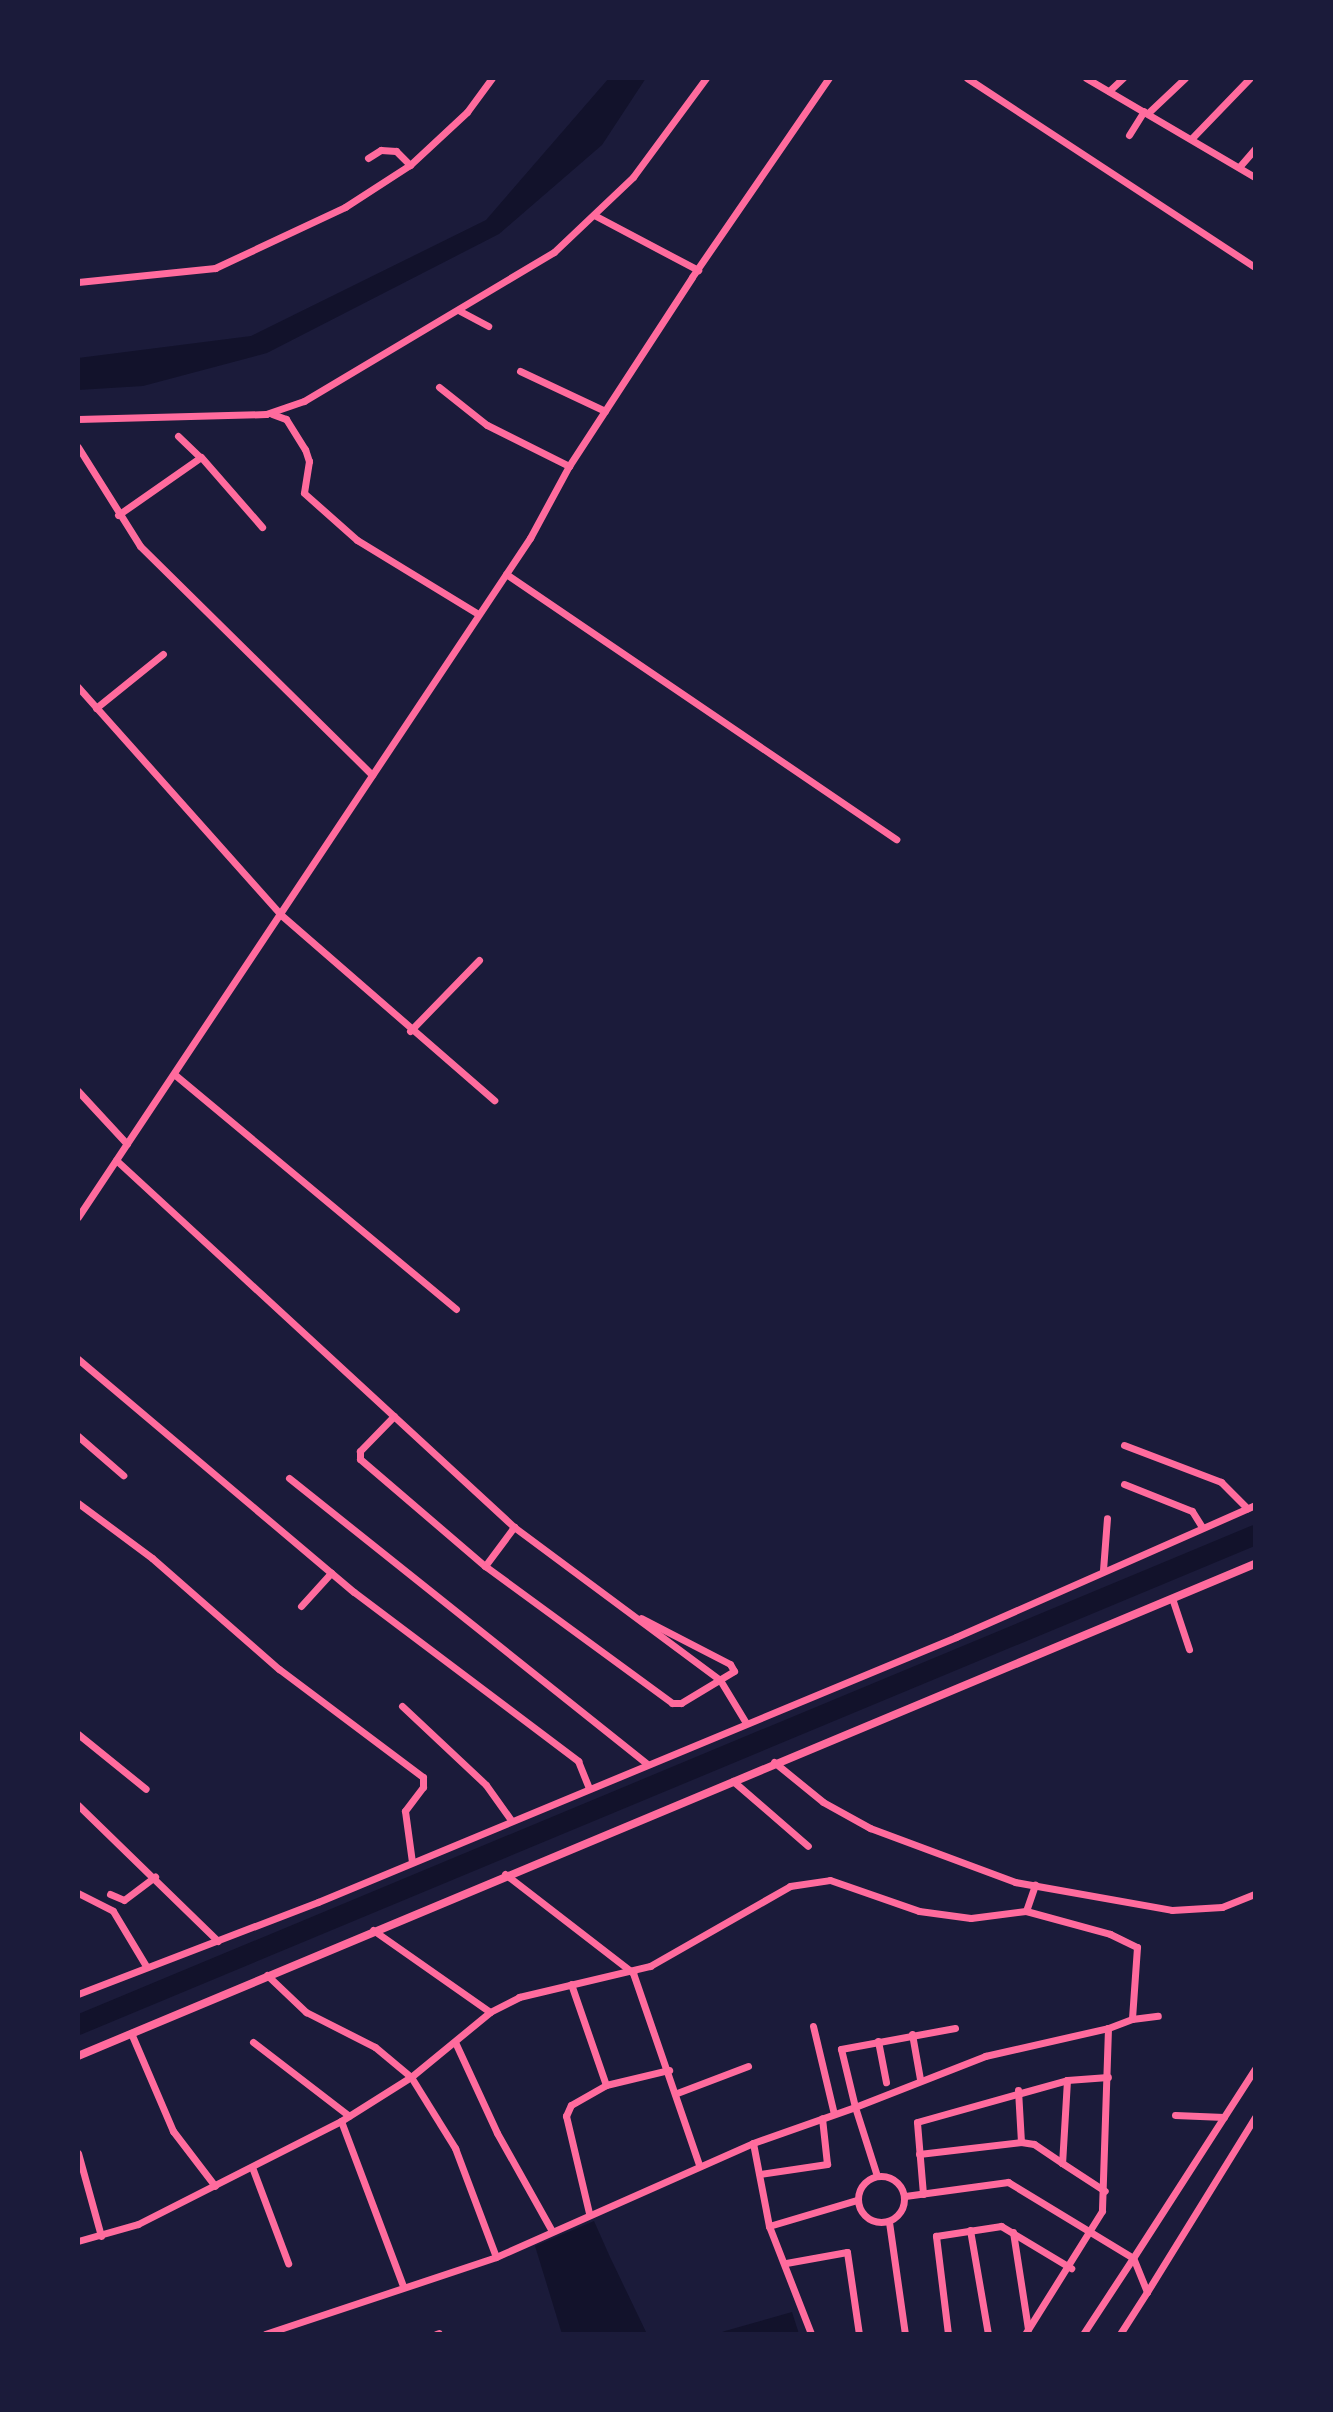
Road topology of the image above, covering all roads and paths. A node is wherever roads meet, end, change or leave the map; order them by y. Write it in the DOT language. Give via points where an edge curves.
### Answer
graph roads {
  1 [pos="492,78"];
  2 [pos="706,78"];
  3 [pos="829,78"];
  4 [pos="967,78"];
  5 [pos="1086,78"];
  6 [pos="1123,78"];
  7 [pos="1185,78"];
  8 [pos="1250,78"];
  9 [pos="1109,91"];
  10 [pos="1146,112"];
  11 [pos="1129,135"];
  12 [pos="1192,138"];
  13 [pos="1255,149"];
  14 [pos="368,158"];
  15 [pos="410,165"];
  16 [pos="1240,166"];
  17 [pos="1255,177"];
  18 [pos="594,215"];
  19 [pos="1255,267"];
  20 [pos="698,270"];
  21 [pos="78,282"];
  22 [pos="460,311"];
  23 [pos="488,326"];
  24 [pos="520,371"];
  25 [pos="439,387"];
  26 [pos="605,411"];
  27 [pos="266,414"];
  28 [pos="78,419"];
  29 [pos="178,436"];
  30 [pos="78,447"];
  31 [pos="200,457"];
  32 [pos="569,466"];
  33 [pos="118,515"];
  34 [pos="262,527"];
  35 [pos="506,574"];
  36 [pos="478,614"];
  37 [pos="163,654"];
  38 [pos="78,687"];
  39 [pos="96,708"];
  40 [pos="372,775"];
  41 [pos="896,839"];
  42 [pos="280,914"];
  43 [pos="479,960"];
  44 [pos="410,1031"];
  45 [pos="174,1074"];
  46 [pos="78,1091"];
  47 [pos="494,1100"];
  48 [pos="127,1144"];
  49 [pos="116,1160"];
  50 [pos="78,1217"];
  51 [pos="456,1309"];
  52 [pos="78,1359"];
  53 [pos="394,1416"];
  54 [pos="78,1436"];
  55 [pos="1124,1445"];
  56 [pos="123,1475"];
  57 [pos="289,1478"];
  58 [pos="1124,1484"];
  59 [pos="78,1503"];
  60 [pos="1251,1506"];
  61 [pos="1107,1518"];
  62 [pos="514,1527"];
  63 [pos="1202,1527"];
  64 [pos="1255,1564"];
  65 [pos="485,1566"];
  66 [pos="1103,1570"];
  67 [pos="331,1573"];
  68 [pos="1172,1598"];
  69 [pos="301,1606"];
  70 [pos="617,1606"];
  71 [pos="1189,1649"];
  72 [pos="720,1680"];
  73 [pos="402,1706"];
  74 [pos="746,1723"];
  75 [pos="78,1734"];
  76 [pos="774,1762"];
  77 [pos="647,1764"];
  78 [pos="733,1781"];
  79 [pos="589,1788"];
  80 [pos="146,1789"];
  81 [pos="78,1805"];
  82 [pos="511,1820"];
  83 [pos="808,1846"];
  84 [pos="412,1862"];
  85 [pos="504,1874"];
  86 [pos="155,1877"];
  87 [pos="1035,1885"];
  88 [pos="78,1893"];
  89 [pos="110,1894"];
  90 [pos="1255,1894"];
  91 [pos="1026,1911"];
  92 [pos="373,1930"];
  93 [pos="218,1941"];
  94 [pos="146,1966"];
  95 [pos="633,1973"];
  96 [pos="267,1975"];
  97 [pos="571,1984"];
  98 [pos="78,1994"];
  99 [pos="490,2012"];
  100 [pos="1158,2016"];
  101 [pos="1132,2019"];
  102 [pos="813,2026"];
  103 [pos="955,2028"];
  104 [pos="1108,2028"];
  105 [pos="131,2033"];
  106 [pos="912,2034"];
  107 [pos="878,2041"];
  108 [pos="253,2042"];
  109 [pos="455,2042"];
  110 [pos="78,2056"];
  111 [pos="748,2066"];
  112 [pos="1255,2069"];
  113 [pos="669,2070"];
  114 [pos="411,2077"];
  115 [pos="1108,2077"];
  116 [pos="920,2079"];
  117 [pos="1067,2080"];
  118 [pos="886,2082"];
  119 [pos="606,2085"];
  120 [pos="1018,2090"];
  121 [pos="677,2093"];
  122 [pos="855,2107"];
  123 [pos="834,2114"];
  124 [pos="1175,2115"];
  125 [pos="349,2116"];
  126 [pos="1224,2117"];
  127 [pos="1255,2117"];
  128 [pos="822,2118"];
  129 [pos="341,2121"];
  130 [pos="1021,2142"];
  131 [pos="753,2143"];
  132 [pos="78,2153"];
  133 [pos="919,2154"];
  134 [pos="1062,2163"];
  135 [pos="699,2165"];
  136 [pos="252,2167"];
  137 [pos="760,2174"];
  138 [pos="877,2176"];
  139 [pos="215,2186"];
  140 [pos="1105,2191"];
  141 [pos="923,2194"];
  142 [pos="905,2196"];
  143 [pos="857,2200"];
  144 [pos="589,2213"];
  145 [pos="889,2222"];
  146 [pos="769,2226"];
  147 [pos="970,2230"];
  148 [pos="552,2231"];
  149 [pos="1013,2232"];
  150 [pos="1092,2233"];
  151 [pos="101,2236"];
  152 [pos="78,2241"];
  153 [pos="496,2257"];
  154 [pos="1135,2261"];
  155 [pos="288,2263"];
  156 [pos="786,2263"];
  157 [pos="1071,2268"];
  158 [pos="403,2286"];
  159 [pos="1146,2288"];
  160 [pos="1027,2331"];
  161 [pos="265,2334"];
  162 [pos="811,2334"];
  163 [pos="859,2334"];
  164 [pos="905,2334"];
  165 [pos="948,2334"];
  166 [pos="988,2334"];
  167 [pos="1083,2334"];
  168 [pos="1120,2334"];
  1 -- 15 [label="street" via="467,112"];
  2 -- 18 [label="street" via="633,177"];
  3 -- 20 [label="street" via="818,87"];
  4 -- 19 [label="street"];
  5 -- 9 [label="street"];
  6 -- 9 [label="street"];
  7 -- 10 [label="street"];
  8 -- 12 [label="street"];
  9 -- 10 [label="street"];
  10 -- 11 [label="street"];
  10 -- 12 [label="street"];
  12 -- 16 [label="street"];
  13 -- 16 [label="street"];
  14 -- 15 [label="street" via="377,151 396,151"];
  15 -- 21 [label="street" via="345,207 215,268"];
  16 -- 17 [label="street"];
  18 -- 20 [label="street"];
  18 -- 22 [label="street" via="554,252"];
  20 -- 26 [label="street"];
  22 -- 23 [label="street"];
  22 -- 27 [label="street" via="304,401"];
  24 -- 26 [label="street"];
  25 -- 32 [label="street" via="487,425"];
  26 -- 32 [label="street"];
  27 -- 28 [label="street"];
  27 -- 36 [label="street" via="286,419 305,449 309,461 304,493 357,540"];
  29 -- 31 [label="street"];
  30 -- 33 [label="street"];
  31 -- 33 [label="street"];
  31 -- 34 [label="street"];
  32 -- 35 [label="street"];
  33 -- 40 [label="street" via="173,582"];
  35 -- 36 [label="street"];
  35 -- 41 [label="street"];
  36 -- 40 [label="street"];
  37 -- 39 [label="street"];
  38 -- 39 [label="street"];
  39 -- 42 [label="street"];
  40 -- 42 [label="street"];
  42 -- 44 [label="street"];
  42 -- 45 [label="street"];
  43 -- 44 [label="street"];
  44 -- 47 [label="street"];
  45 -- 48 [label="street"];
  45 -- 51 [label="street"];
  46 -- 48 [label="street"];
  48 -- 49 [label="street"];
  49 -- 50 [label="street"];
  49 -- 53 [label="street"];
  52 -- 67 [label="street"];
  53 -- 62 [label="street"];
  53 -- 65 [label="street" via="360,1451 360,1459"];
  54 -- 56 [label="street"];
  55 -- 60 [label="street" via="1221,1482"];
  57 -- 77 [label="street"];
  58 -- 63 [label="street" via="1192,1511"];
  59 -- 84 [label="street" via="152,1558 279,1669 423,1777 423,1787 405,1811"];
  60 -- 63 [label="street"];
  61 -- 66 [label="street"];
  62 -- 65 [label="street"];
  62 -- 70 [label="street"];
  63 -- 66 [label="street"];
  64 -- 68 [label="street"];
  65 -- 72 [label="street" via="672,1703"];
  66 -- 74 [label="street"];
  67 -- 69 [label="street"];
  67 -- 79 [label="street" via="578,1761"];
  68 -- 71 [label="street"];
  68 -- 76 [label="street"];
  70 -- 72 [label="street"];
  70 -- 72 [label="street" via="730,1664 734,1671"];
  72 -- 74 [label="street"];
  73 -- 82 [label="street" via="486,1785"];
  74 -- 77 [label="street"];
  75 -- 80 [label="street"];
  76 -- 78 [label="street"];
  76 -- 87 [label="street" via="823,1802 870,1828"];
  77 -- 79 [label="street"];
  78 -- 83 [label="street"];
  78 -- 85 [label="street"];
  79 -- 82 [label="street"];
  81 -- 86 [label="street"];
  82 -- 84 [label="street"];
  84 -- 93 [label="street"];
  85 -- 92 [label="street"];
  85 -- 95 [label="street"];
  86 -- 89 [label="street" via="124,1900"];
  86 -- 93 [label="street"];
  87 -- 90 [label="street" via="1172,1910 1222,1907"];
  87 -- 91 [label="street"];
  88 -- 94 [label="street" via="113,1911"];
  91 -- 95 [label="street" via="953,1917 818,1879 790,1886 672,1956"];
  91 -- 101 [label="street" via="1110,1934 1137,1947"];
  92 -- 96 [label="street"];
  92 -- 99 [label="street"];
  93 -- 94 [label="street"];
  94 -- 98 [label="street"];
  95 -- 97 [label="street"];
  95 -- 113 [label="street"];
  96 -- 105 [label="street"];
  96 -- 114 [label="street" via="306,2012 375,2047"];
  97 -- 99 [label="street" via="519,1997"];
  97 -- 119 [label="street"];
  99 -- 109 [label="street"];
  100 -- 101 [label="street"];
  101 -- 104 [label="street"];
  102 -- 123 [label="street"];
  103 -- 106 [label="street"];
  104 -- 115 [label="street"];
  104 -- 116 [label="street" via="1009,2049"];
  105 -- 110 [label="street"];
  105 -- 139 [label="street" via="173,2131"];
  106 -- 107 [label="street"];
  106 -- 116 [label="street"];
  107 -- 118 [label="street"];
  107 -- 122 [label="street" via="840,2052"];
  108 -- 125 [label="street"];
  109 -- 114 [label="street"];
  109 -- 148 [label="street"];
  111 -- 121 [label="street"];
  112 -- 126 [label="street"];
  113 -- 119 [label="street"];
  113 -- 121 [label="street"];
  114 -- 125 [label="street"];
  114 -- 153 [label="street" via="455,2148"];
  115 -- 117 [label="street"];
  115 -- 140 [label="street"];
  116 -- 122 [label="street"];
  117 -- 120 [label="street"];
  117 -- 134 [label="street"];
  119 -- 144 [label="street" via="571,2105 566,2116"];
  120 -- 130 [label="street"];
  120 -- 133 [label="street" via="917,2122"];
  121 -- 135 [label="street"];
  122 -- 123 [label="street"];
  122 -- 138 [label="street"];
  123 -- 128 [label="street"];
  124 -- 126 [label="street"];
  125 -- 129 [label="street"];
  126 -- 154 [label="street"];
  127 -- 159 [label="street"];
  128 -- 131 [label="street"];
  128 -- 137 [label="street" via="827,2164"];
  129 -- 136 [label="street"];
  129 -- 158 [label="street"];
  130 -- 133 [label="street"];
  130 -- 134 [label="street" via="1034,2144"];
  131 -- 135 [label="street"];
  131 -- 137 [label="street"];
  132 -- 151 [label="street"];
  133 -- 141 [label="street"];
  134 -- 140 [label="street"];
  135 -- 144 [label="street"];
  136 -- 139 [label="street"];
  136 -- 155 [label="street"];
  137 -- 146 [label="street"];
  138 -- 142 [label="street" via="897,2181"];
  138 -- 143 [label="street" via="862,2185"];
  139 -- 151 [label="street"];
  140 -- 150 [label="street"];
  141 -- 142 [label="street"];
  141 -- 150 [label="street" via="1008,2182"];
  142 -- 145 [label="street" via="901,2211"];
  143 -- 145 [label="street" via="865,2215"];
  143 -- 146 [label="street"];
  144 -- 148 [label="street"];
  145 -- 164 [label="street"];
  146 -- 156 [label="street"];
  147 -- 149 [label="street" via="998,2225"];
  147 -- 165 [label="street" via="934,2239"];
  147 -- 166 [label="street"];
  148 -- 153 [label="street"];
  149 -- 157 [label="street"];
  149 -- 160 [label="street"];
  150 -- 154 [label="street"];
  150 -- 157 [label="street"];
  151 -- 152 [label="street"];
  153 -- 158 [label="street"];
  154 -- 159 [label="street"];
  154 -- 167 [label="street"];
  156 -- 162 [label="street"];
  156 -- 163 [label="street" via="847,2252"];
  157 -- 160 [label="street"];
  158 -- 161 [label="street"];
  159 -- 168 [label="street"];
}
